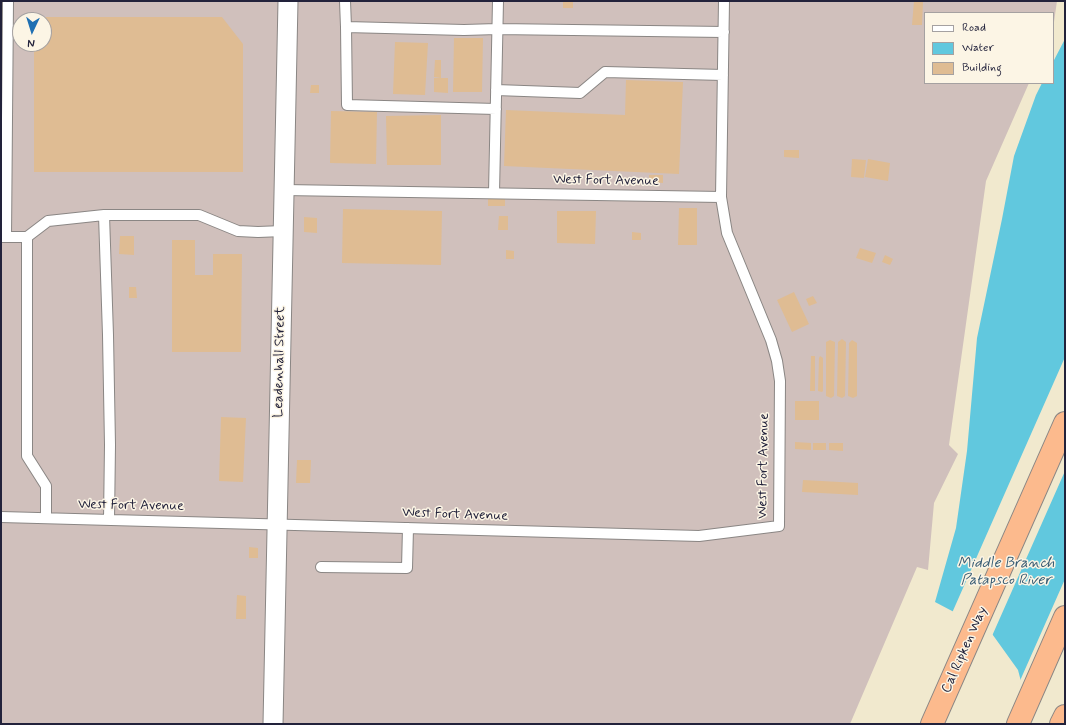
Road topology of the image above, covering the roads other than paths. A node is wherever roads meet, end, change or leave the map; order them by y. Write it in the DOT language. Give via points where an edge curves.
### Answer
graph roads {
  1 [pos="8,1"];
  2 [pos="288,1"];
  3 [pos="346,1"];
  4 [pos="498,1"];
  5 [pos="724,1"];
  6 [pos="346,27"];
  7 [pos="497,29"];
  8 [pos="724,32"];
  9 [pos="723,75"];
  10 [pos="496,90"];
  11 [pos="496,109"];
  12 [pos="284,190"];
  13 [pos="494,193"];
  14 [pos="721,196"];
  15 [pos="104,215"];
  16 [pos="283,230"];
  17 [pos="3,237"];
  18 [pos="27,237"];
  19 [pos="1065,423"];
  20 [pos="1,516"];
  21 [pos="46,518"];
  22 [pos="109,520"];
  23 [pos="277,524"];
  24 [pos="408,528"];
  25 [pos="321,567"];
  26 [pos="1065,617"];
  27 [pos="1065,716"];
  28 [pos="273,724"];
  29 [pos="932,724"];
  30 [pos="1018,724"];
  31 [pos="1061,724"];
  1 -- 17 [label="lane"];
  2 -- 12 [label="street, Leadenhall Street"];
  3 -- 6 [label="lane"];
  4 -- 7 [label="lane"];
  5 -- 8 [label="lane"];
  6 -- 7 [label="lane"];
  6 -- 11 [label="lane" via="347,105"];
  7 -- 8 [label="lane"];
  7 -- 10 [label="lane"];
  8 -- 9 [label="lane"];
  9 -- 10 [label="lane" via="605,72 580,92"];
  9 -- 14 [label="lane"];
  10 -- 11 [label="lane"];
  11 -- 13 [label="lane"];
  12 -- 13 [label="lane, West Fort Avenue"];
  12 -- 16 [label="street, Leadenhall Street"];
  13 -- 14 [label="lane, West Fort Avenue"];
  14 -- 24 [label="lane, West Fort Avenue" via="727,233 771,340 777,361 780,381 779,526 699,536"];
  15 -- 16 [label="lane" via="199,215 238,231"];
  15 -- 18 [label="lane" via="48,221"];
  15 -- 22 [label="lane" via="110,445"];
  16 -- 23 [label="street, Leadenhall Street"];
  17 -- 18 [label="lane"];
  18 -- 21 [label="lane" via="27,456 46,486"];
  19 -- 29 [label="highway, Cal Ripken Way"];
  20 -- 21 [label="lane, West Fort Avenue"];
  21 -- 22 [label="lane, West Fort Avenue"];
  22 -- 23 [label="lane, West Fort Avenue"];
  23 -- 24 [label="lane, West Fort Avenue"];
  23 -- 28 [label="street, Leadenhall Street"];
  24 -- 25 [label="lane" via="407,568"];
  26 -- 30 [label="highway"];
  27 -- 31 [label="highway"];
}
